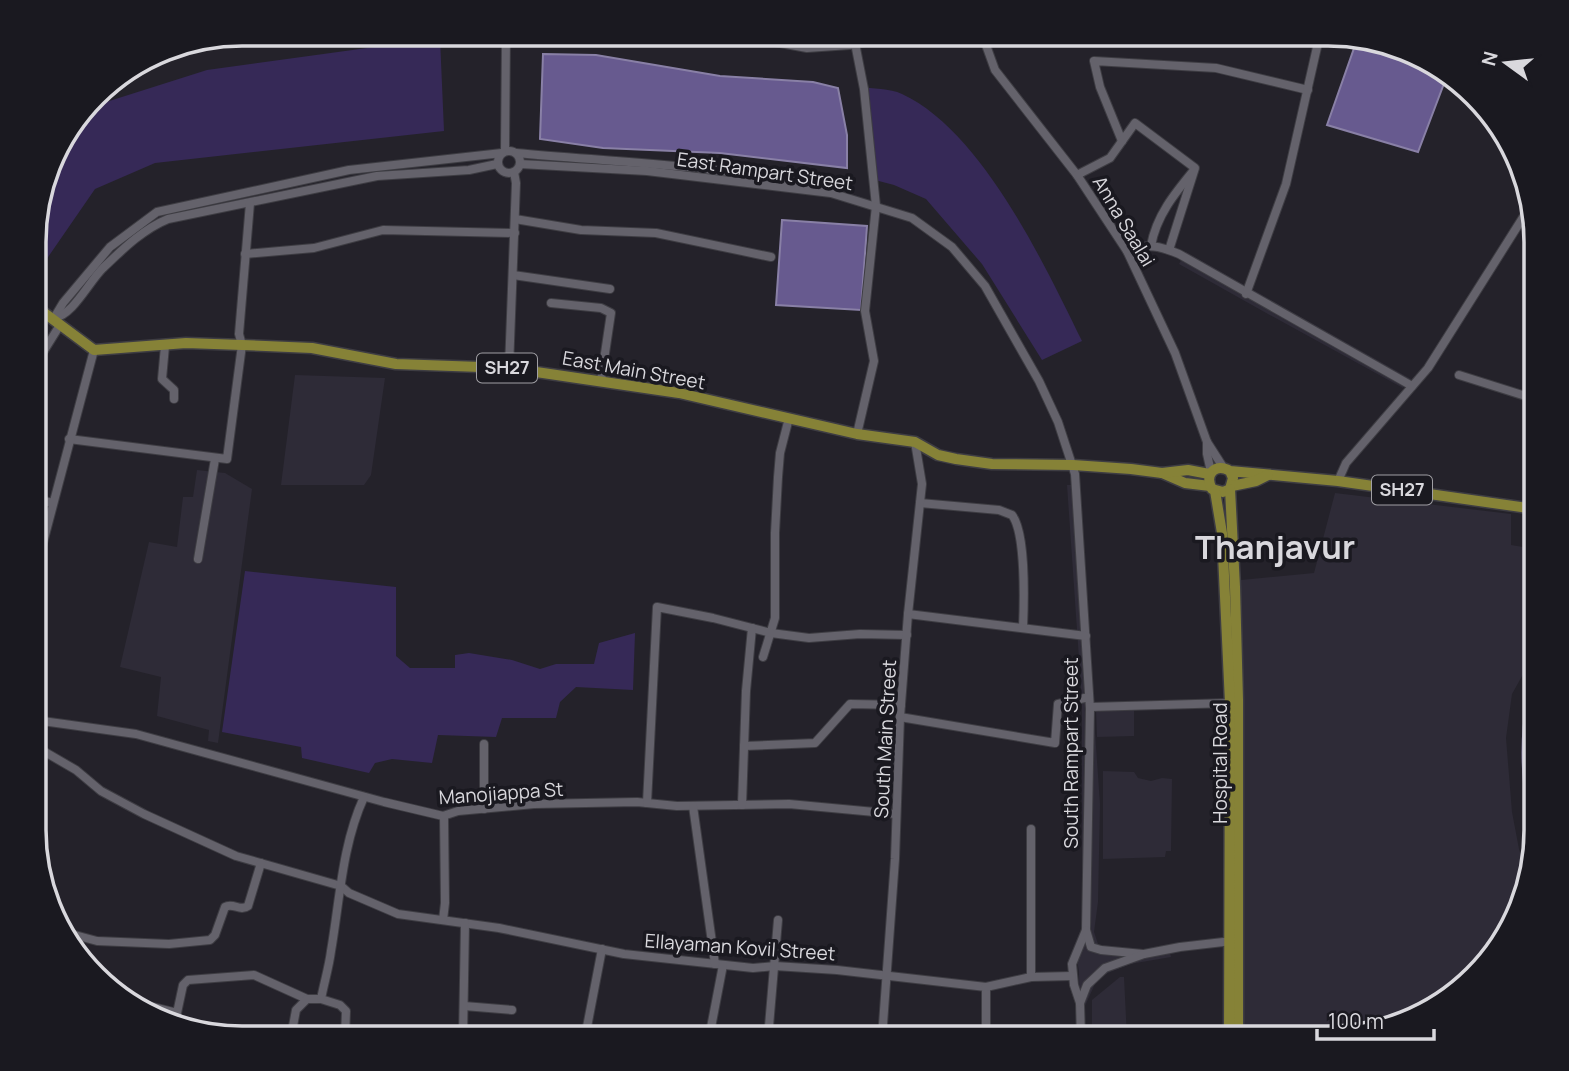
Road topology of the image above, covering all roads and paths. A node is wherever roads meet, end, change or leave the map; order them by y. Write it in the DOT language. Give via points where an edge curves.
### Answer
graph roads {
  1 [pos="506,46"];
  2 [pos="795,46"];
  3 [pos="837,46"];
  4 [pos="856,46"];
  5 [pos="986,46"];
  6 [pos="1317,46"];
  7 [pos="1308,90"];
  8 [pos="1122,141"];
  9 [pos="503,152"];
  10 [pos="516,153"];
  11 [pos="497,163"];
  12 [pos="520,164"];
  13 [pos="1195,169"];
  14 [pos="514,172"];
  15 [pos="1077,175"];
  16 [pos="831,193"];
  17 [pos="250,203"];
  18 [pos="876,206"];
  19 [pos="515,219"];
  20 [pos="1522,219"];
  21 [pos="515,233"];
  22 [pos="1151,246"];
  23 [pos="1169,250"];
  24 [pos="1127,251"];
  25 [pos="246,254"];
  26 [pos="771,257"];
  27 [pos="513,275"];
  28 [pos="610,289"];
  29 [pos="1247,294"];
  30 [pos="551,303"];
  31 [pos="46,314"];
  32 [pos="57,322"];
  33 [pos="46,344"];
  34 [pos="242,345"];
  35 [pos="165,346"];
  36 [pos="94,350"];
  37 [pos="509,368"];
  38 [pos="1459,375"];
  39 [pos="601,380"];
  40 [pos="1412,386"];
  41 [pos="1523,395"];
  42 [pos="174,399"];
  43 [pos="789,418"];
  44 [pos="857,434"];
  45 [pos="69,439"];
  46 [pos="915,442"];
  47 [pos="1207,442"];
  48 [pos="215,458"];
  49 [pos="1073,465"];
  50 [pos="1226,469"];
  51 [pos="1268,475"];
  52 [pos="1211,481"];
  53 [pos="1338,481"];
  54 [pos="1231,487"];
  55 [pos="46,502"];
  56 [pos="52,503"];
  57 [pos="920,503"];
  58 [pos="1523,507"];
  59 [pos="46,528"];
  60 [pos="198,559"];
  61 [pos="908,614"];
  62 [pos="752,628"];
  63 [pos="1023,628"];
  64 [pos="771,633"];
  65 [pos="906,635"];
  66 [pos="1086,636"];
  67 [pos="763,657"];
  68 [pos="1089,702"];
  69 [pos="1230,703"];
  70 [pos="901,705"];
  71 [pos="901,717"];
  72 [pos="46,722"];
  73 [pos="484,744"];
  74 [pos="744,746"];
  75 [pos="46,753"];
  76 [pos="364,797"];
  77 [pos="647,803"];
  78 [pos="742,805"];
  79 [pos="693,806"];
  80 [pos="484,809"];
  81 [pos="896,814"];
  82 [pos="444,816"];
  83 [pos="1031,829"];
  84 [pos="261,863"];
  85 [pos="336,885"];
  86 [pos="446,920"];
  87 [pos="778,920"];
  88 [pos="466,923"];
  89 [pos="1086,930"];
  90 [pos="78,936"];
  91 [pos="1234,941"];
  92 [pos="602,949"];
  93 [pos="1144,954"];
  94 [pos="719,964"];
  95 [pos="775,967"];
  96 [pos="888,975"];
  97 [pos="1072,976"];
  98 [pos="1031,977"];
  99 [pos="986,986"];
  100 [pos="307,999"];
  101 [pos="321,999"];
  102 [pos="1080,1003"];
  103 [pos="464,1006"];
  104 [pos="512,1010"];
  105 [pos="169,1011"];
  106 [pos="177,1013"];
  107 [pos="293,1025"];
  108 [pos="345,1025"];
  109 [pos="463,1025"];
  110 [pos="587,1025"];
  111 [pos="711,1025"];
  112 [pos="769,1025"];
  113 [pos="883,1026"];
  114 [pos="986,1026"];
  115 [pos="1081,1026"];
  116 [pos="1230,1026"];
  117 [pos="1238,1026"];
  1 -- 9 [label="street"];
  2 -- 3 [label="street"];
  4 -- 18 [label="street"];
  5 -- 15 [label="street, Anna Saalai" via="995,70"];
  6 -- 7 [label="street"];
  7 -- 8 [label="street" via="1216,68 1094,61"];
  7 -- 29 [label="street" via="1286,184"];
  8 -- 13 [label="street" via="1135,123"];
  8 -- 15 [label="street" via="1110,158"];
  9 -- 10 [label="street"];
  9 -- 11 [label="street"];
  9 -- 32 [label="street" via="349,170 157,212 110,247 63,303"];
  10 -- 12 [label="street"];
  10 -- 16 [label="street" via="753,176"];
  11 -- 14 [label="street" via="503,172"];
  11 -- 17 [label="street" via="469,170 377,176"];
  12 -- 14 [label="street"];
  12 -- 16 [label="street, East Rampart Street" via="647,171"];
  13 -- 22 [label="street" via="1168,202"];
  13 -- 23 [label="street"];
  14 -- 19 [label="street"];
  15 -- 24 [label="street, Anna Saalai"];
  16 -- 18 [label="street, East Rampart Street"];
  17 -- 25 [label="street"];
  17 -- 32 [label="street" via="157,223 102,269"];
  18 -- 44 [label="street" via="864,311 874,361"];
  18 -- 49 [label="street, East Rampart Street" via="912,218 936,233 985,286 1039,382"];
  19 -- 21 [label="street"];
  19 -- 26 [label="street" via="580,230 656,233"];
  20 -- 40 [label="street"];
  21 -- 25 [label="street" via="383,230 314,248"];
  21 -- 27 [label="street"];
  22 -- 23 [label="street"];
  22 -- 24 [label="street"];
  23 -- 29 [label="street"];
  24 -- 47 [label="street, Anna Saalai" via="1175,353"];
  25 -- 34 [label="street"];
  27 -- 28 [label="street"];
  27 -- 37 [label="street"];
  29 -- 40 [label="street"];
  30 -- 39 [label="street" via="611,313"];
  31 -- 32 [label="main road"];
  32 -- 33 [label="street"];
  32 -- 36 [label="main road"];
  34 -- 35 [label="main road, East Main Street / SH27"];
  34 -- 37 [label="main road, East Main Street / SH27" via="312,348 396,364"];
  34 -- 48 [label="street" via="227,459"];
  35 -- 36 [label="main road, East Main Street / SH27"];
  35 -- 42 [label="street" via="162,379 174,390"];
  36 -- 45 [label="street"];
  37 -- 39 [label="main road, East Main Street / SH27"];
  38 -- 41 [label="street"];
  39 -- 43 [label="main road, East Main Street / SH27"];
  40 -- 53 [label="street" via="1346,463"];
  43 -- 44 [label="main road, East Main Street / SH27"];
  43 -- 64 [label="street" via="780,453"];
  44 -- 46 [label="main road, East Main Street / SH27"];
  45 -- 48 [label="street"];
  45 -- 56 [label="street"];
  46 -- 49 [label="main road, SH27" via="937,455 992,464"];
  46 -- 57 [label="street, South Main Street" via="922,484"];
  47 -- 50 [label="street, Anna Saalai"];
  47 -- 52 [label="street, Anna Saalai"];
  48 -- 60 [label="street"];
  49 -- 52 [label="main road, SH27" via="1162,473 1185,483"];
  49 -- 66 [label="street, South Rampart Street"];
  50 -- 51 [label="main road, SH27"];
  50 -- 52 [label="main road"];
  50 -- 54 [label="main road, Hospital Road" via="1233,478"];
  51 -- 53 [label="main road, SH27"];
  51 -- 54 [label="main road, SH27"];
  52 -- 54 [label="main road" via="1223,492"];
  52 -- 69 [label="main road, Hospital Road" via="1222,533"];
  53 -- 58 [label="main road, SH27"];
  54 -- 91 [label="main road, Hospital Road" via="1238,687"];
  55 -- 56 [label="street"];
  56 -- 59 [label="street"];
  57 -- 61 [label="street, South Main Street"];
  57 -- 63 [label="street" via="999,510 1016,519 1024,578"];
  61 -- 63 [label="street"];
  61 -- 65 [label="street, South Main Street"];
  62 -- 64 [label="street"];
  62 -- 74 [label="street"];
  62 -- 77 [label="street" via="657,607"];
  63 -- 66 [label="street"];
  64 -- 65 [label="street" via="808,638"];
  64 -- 67 [label="street"];
  65 -- 70 [label="street, South Main Street"];
  66 -- 68 [label="street, South Rampart Street"];
  68 -- 69 [label="street"];
  68 -- 71 [label="street" via="1058,704 1055,743"];
  68 -- 89 [label="street, South Rampart Street"];
  69 -- 91 [label="main road, Hospital Road"];
  70 -- 71 [label="street, South Main Street"];
  70 -- 74 [label="street" via="850,704 815,743"];
  71 -- 81 [label="street, South Main Street"];
  72 -- 76 [label="street, Manojiappa St" via="136,734"];
  73 -- 80 [label="street"];
  74 -- 78 [label="street"];
  75 -- 84 [label="street, Ellayaman Kovil Street" via="144,814"];
  76 -- 82 [label="street, Manojiappa St"];
  76 -- 85 [label="street"];
  77 -- 79 [label="street, Manojiappa St"];
  77 -- 80 [label="street, Manojiappa St"];
  78 -- 79 [label="street, Manojiappa St"];
  78 -- 81 [label="street, Manojiappa St" via="789,804"];
  79 -- 94 [label="street"];
  80 -- 82 [label="street, Manojiappa St"];
  81 -- 96 [label="street, South Main Street"];
  82 -- 86 [label="street"];
  83 -- 98 [label="street"];
  84 -- 85 [label="street, Ellayaman Kovil Street"];
  84 -- 90 [label="street" via="248,906 225,908 210,940 169,944"];
  85 -- 86 [label="street, Ellayaman Kovil Street" via="398,914"];
  85 -- 101 [label="street" via="331,954"];
  86 -- 88 [label="street, Ellayaman Kovil Street"];
  87 -- 95 [label="street"];
  88 -- 92 [label="street, Ellayaman Kovil Street"];
  88 -- 103 [label="street"];
  89 -- 93 [label="street" via="1091,947"];
  89 -- 97 [label="street, South Rampart Street" via="1075,953"];
  91 -- 93 [label="street"];
  91 -- 116 [label="main road, Hospital Road"];
  91 -- 117 [label="main road, Hospital Road"];
  92 -- 94 [label="street, Ellayaman Kovil Street"];
  92 -- 110 [label="street"];
  93 -- 102 [label="street" via="1105,968 1087,985"];
  94 -- 95 [label="street, Ellayaman Kovil Street"];
  94 -- 111 [label="street"];
  95 -- 96 [label="street, Ellayaman Kovil Street"];
  95 -- 112 [label="street"];
  96 -- 99 [label="street, Ellayaman Kovil Street"];
  96 -- 113 [label="street, South Main Street"];
  97 -- 98 [label="street, Ellayaman Kovil Street"];
  97 -- 102 [label="street, South Rampart Street"];
  98 -- 99 [label="street, Ellayaman Kovil Street"];
  99 -- 114 [label="street"];
  100 -- 101 [label="street"];
  100 -- 106 [label="street" via="254,975 188,980"];
  100 -- 107 [label="street" via="296,1010"];
  101 -- 108 [label="street" via="346,1011"];
  102 -- 115 [label="street, South Rampart Street"];
  103 -- 104 [label="street"];
  103 -- 109 [label="street"];
  105 -- 106 [label="street"];
}
